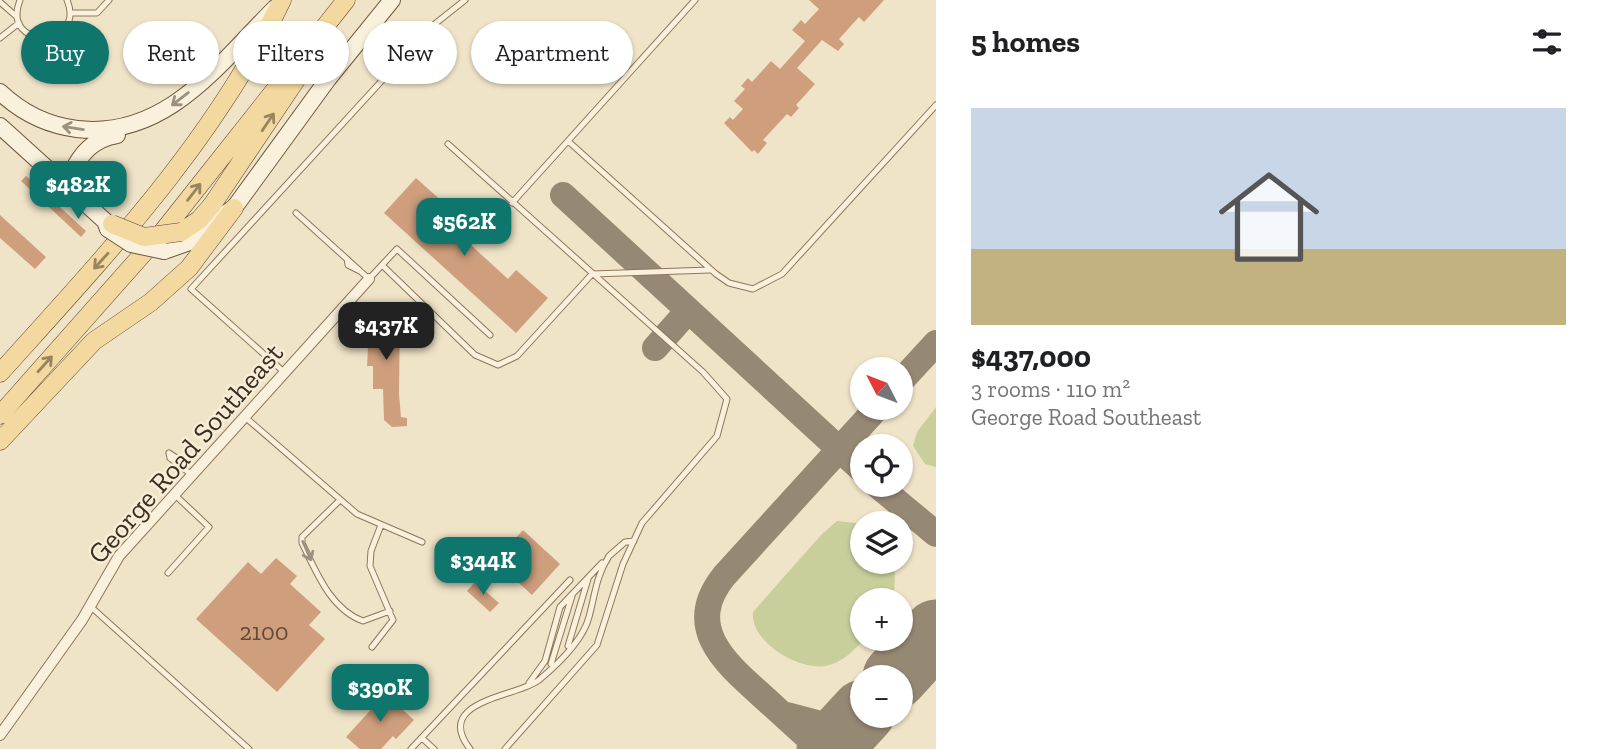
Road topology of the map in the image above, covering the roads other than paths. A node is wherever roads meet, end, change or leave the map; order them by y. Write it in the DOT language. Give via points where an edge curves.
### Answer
graph roads {
  1 [pos="20,0"];
  2 [pos="67,0"];
  3 [pos="109,0"];
  4 [pos="346,0"];
  5 [pos="392,0"];
  6 [pos="465,0"];
  7 [pos="695,0"];
  8 [pos="282,1"];
  9 [pos="0,2"];
  10 [pos="70,13"];
  11 [pos="18,20"];
  12 [pos="0,38"];
  13 [pos="0,92"];
  14 [pos="936,106"];
  15 [pos="141,124"];
  16 [pos="0,126"];
  17 [pos="568,141"];
  18 [pos="448,144"];
  19 [pos="75,194"];
  20 [pos="512,203"];
  21 [pos="234,208"];
  22 [pos="296,213"];
  23 [pos="108,225"];
  24 [pos="382,265"];
  25 [pos="710,270"];
  26 [pos="592,274"];
  27 [pos="369,279"];
  28 [pos="490,335"];
  29 [pos="0,373"];
  30 [pos="285,373"];
  31 [pos="0,415"];
  32 [pos="245,416"];
  33 [pos="0,441"];
  34 [pos="174,494"];
  35 [pos="340,500"];
  36 [pos="381,525"];
  37 [pos="422,541"];
  38 [pos="634,541"];
  39 [pos="609,556"];
  40 [pos="168,573"];
  41 [pos="591,573"];
  42 [pos="570,580"];
  43 [pos="575,591"];
  44 [pos="90,606"];
  45 [pos="390,611"];
  46 [pos="372,647"];
  47 [pos="565,652"];
  48 [pos="544,675"];
  49 [pos="524,687"];
  50 [pos="0,735"];
  51 [pos="422,738"];
  52 [pos="249,749"];
  53 [pos="411,749"];
  54 [pos="434,749"];
  55 [pos="470,749"];
  56 [pos="505,749"];
  1 -- 11 [label="lane"];
  2 -- 10 [label="lane"];
  3 -- 10 [label="lane" via="97,13"];
  23 -- 4 [label="main road, one-way, bridge" via="144,237 181,232 199,220"];
  31 -- 4 [label="main road, one-way" via="164,230"];
  5 -- 21 [label="main road"];
  6 -- 30 [label="lane" via="431,27 191,289"];
  7 -- 17 [label="lane"];
  8 -- 15 [label="main road, one-way" via="183,98"];
  8 -- 29 [label="main road, one-way" via="220,112 174,174"];
  9 -- 11 [label="lane"];
  10 -- 11 [label="lane" via="63,30 47,38 30,35"];
  11 -- 12 [label="lane"];
  15 -- 13 [label="main road, one-way" via="113,129 66,128 26,113"];
  14 -- 25 [label="lane" via="771,282 744,288"];
  15 -- 19 [label="main road" via="88,147 71,174"];
  16 -- 19 [label="main road"];
  17 -- 20 [label="lane"];
  17 -- 25 [label="lane"];
  18 -- 20 [label="lane"];
  19 -- 23 [label="main road"];
  20 -- 26 [label="lane"];
  21 -- 23 [label="main road, bridge" via="198,239 164,251 131,244"];
  21 -- 33 [label="main road" via="189,268 88,347"];
  22 -- 27 [label="lane"];
  24 -- 26 [label="lane" via="475,355 498,365 517,356"];
  24 -- 27 [label="lane"];
  24 -- 28 [label="lane" via="397,249"];
  25 -- 26 [label="lane"];
  26 -- 38 [label="lane" via="727,399 717,436 642,523"];
  27 -- 30 [label="street, George Road Southeast"];
  30 -- 32 [label="street, George Road Southeast"];
  32 -- 34 [label="street, George Road Southeast" via="189,472"];
  32 -- 35 [label="lane"];
  34 -- 40 [label="lane" via="209,527"];
  34 -- 44 [label="street, George Road Southeast" via="119,556"];
  35 -- 36 [label="lane"];
  35 -- 45 [label="lane, one-way" via="302,537 302,543 329,595 356,619 363,621"];
  36 -- 37 [label="lane"];
  36 -- 45 [label="lane" via="370,566"];
  38 -- 39 [label="lane" via="625,542"];
  38 -- 56 [label="lane" via="597,645"];
  39 -- 41 [label="lane"];
  39 -- 47 [label="lane" via="598,577 585,628"];
  41 -- 43 [label="lane"];
  41 -- 47 [label="lane"];
  42 -- 51 [label="lane"];
  43 -- 48 [label="lane" via="556,654"];
  43 -- 49 [label="lane" via="558,612 540,670"];
  44 -- 50 [label="street, George Road Southeast"];
  44 -- 52 [label="lane"];
  45 -- 46 [label="lane" via="391,624"];
  47 -- 48 [label="lane"];
  48 -- 49 [label="lane"];
  49 -- 55 [label="lane" via="470,709 463,727"];
  51 -- 53 [label="lane"];
  51 -- 54 [label="lane"];
}
